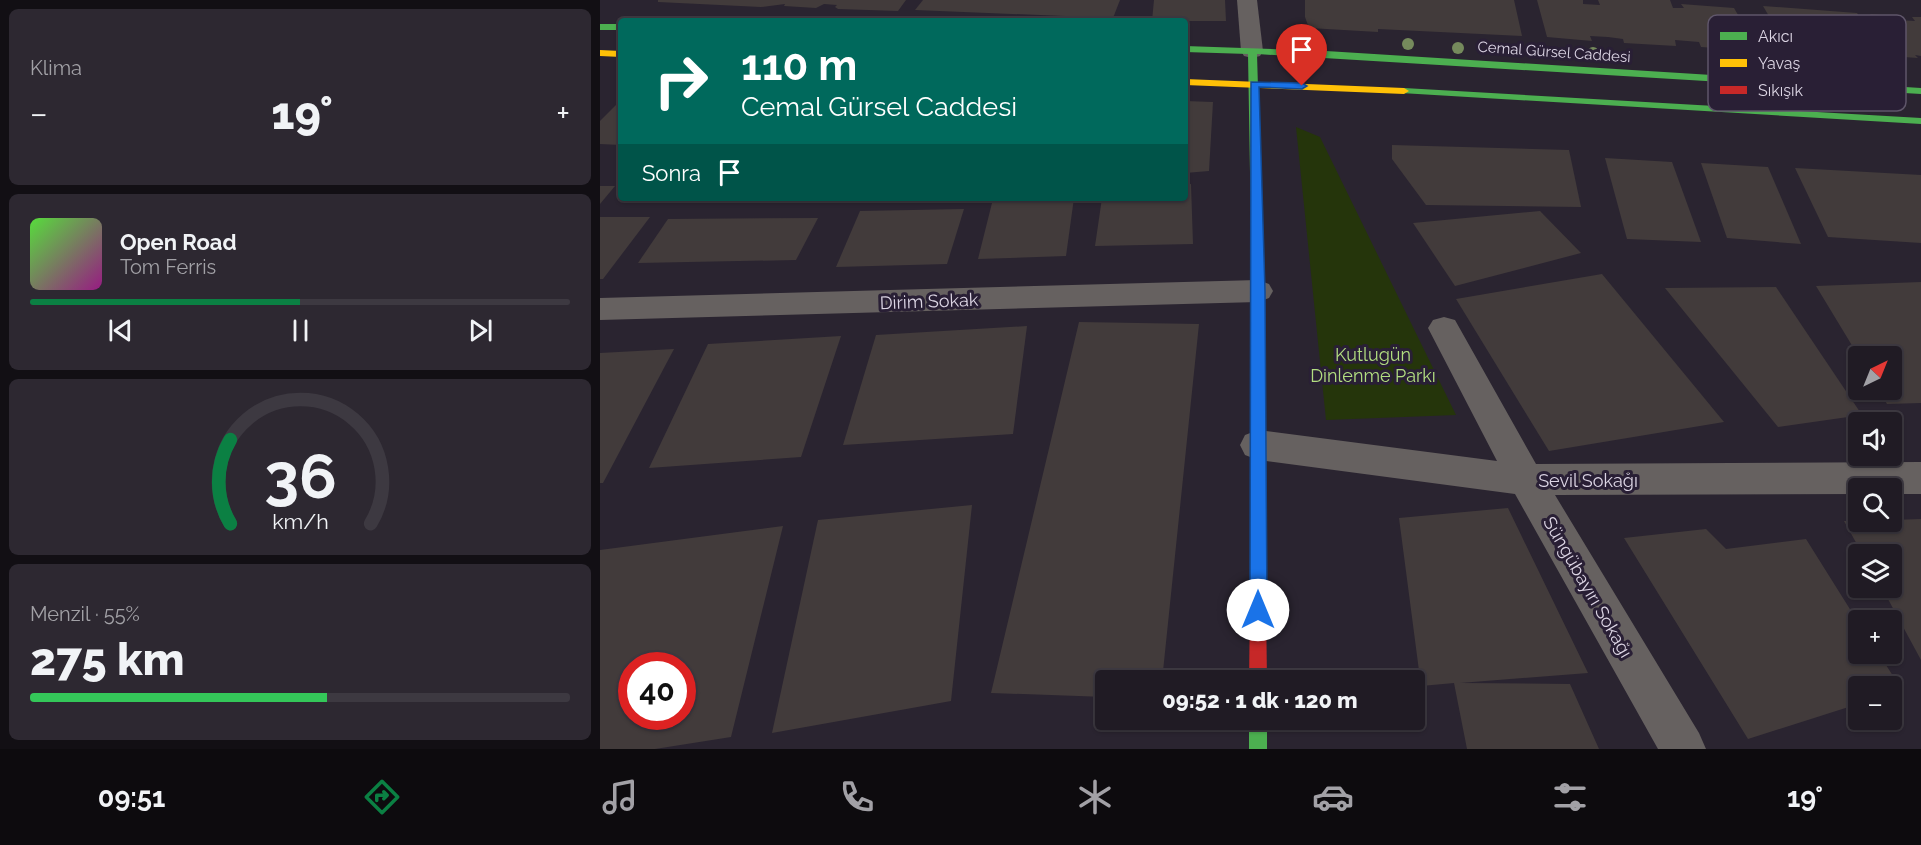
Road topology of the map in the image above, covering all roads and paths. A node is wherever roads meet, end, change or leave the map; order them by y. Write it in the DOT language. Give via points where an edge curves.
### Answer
graph roads {
  1 [pos="1247,0"];
  2 [pos="600,27"];
  3 [pos="618,27"];
  4 [pos="1188,49"];
  5 [pos="1252,51"];
  6 [pos="600,53"];
  7 [pos="618,54"];
  8 [pos="1708,78"];
  9 [pos="1188,82"];
  10 [pos="1254,84"];
  11 [pos="1906,90"];
  12 [pos="1921,91"];
  13 [pos="1708,109"];
  14 [pos="1741,111"];
  15 [pos="1921,121"];
  16 [pos="1258,291"];
  17 [pos="600,309"];
  18 [pos="1444,328"];
  19 [pos="1258,445"];
  20 [pos="1921,478"];
  21 [pos="1526,480"];
  22 [pos="1258,670"];
  23 [pos="1683,749"];
  1 -- 5 [label="street"];
  2 -- 3 [label="main road"];
  4 -- 5 [label="main road, Cemal Gürsel Caddesi"];
  5 -- 8 [label="main road, Cemal Gürsel Caddesi"];
  5 -- 10 [label="main road"];
  6 -- 7 [label="main road"];
  9 -- 10 [label="main road"];
  10 -- 13 [label="main road"];
  10 -- 16 [label="main road"];
  11 -- 12 [label="main road, Cemal Gürsel Caddesi"];
  14 -- 15 [label="main road"];
  16 -- 17 [label="street, Dirim Sokak"];
  16 -- 19 [label="main road"];
  18 -- 21 [label="street, Süngübayırı Sokağı"];
  19 -- 21 [label="street, Sevil Sokağı"];
  19 -- 22 [label="main road"];
  20 -- 21 [label="street, Sevil Sokağı"];
  21 -- 23 [label="street, Süngübayırı Sokağı"];
}
